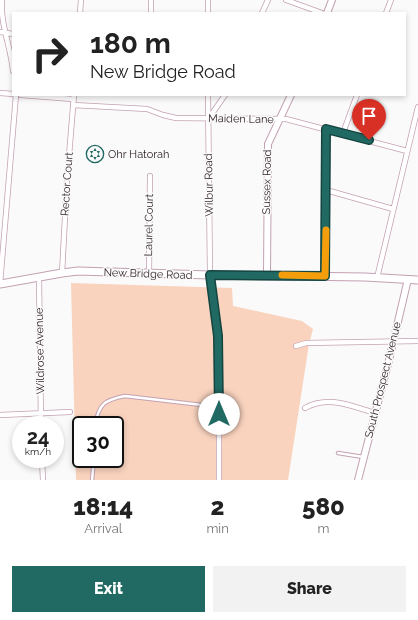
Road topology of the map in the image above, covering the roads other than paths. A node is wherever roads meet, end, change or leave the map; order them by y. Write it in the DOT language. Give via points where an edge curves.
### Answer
graph roads {
  1 [pos="2,0"];
  2 [pos="81,0"];
  3 [pos="150,0"];
  4 [pos="208,0"];
  5 [pos="268,0"];
  6 [pos="286,0"];
  7 [pos="332,0"];
  8 [pos="391,0"];
  9 [pos="80,12"];
  10 [pos="152,12"];
  11 [pos="208,12"];
  12 [pos="262,12"];
  13 [pos="319,12"];
  14 [pos="327,12"];
  15 [pos="386,12"];
  16 [pos="3,32"];
  17 [pos="12,64"];
  18 [pos="0,93"];
  19 [pos="12,94"];
  20 [pos="16,96"];
  21 [pos="47,96"];
  22 [pos="208,96"];
  23 [pos="224,96"];
  24 [pos="290,96"];
  25 [pos="357,96"];
  26 [pos="73,97"];
  27 [pos="73,105"];
  28 [pos="418,107"];
  29 [pos="209,118"];
  30 [pos="279,119"];
  31 [pos="326,129"];
  32 [pos="343,133"];
  33 [pos="407,151"];
  34 [pos="150,176"];
  35 [pos="326,190"];
  36 [pos="393,209"];
  37 [pos="62,273"];
  38 [pos="149,274"];
  39 [pos="210,275"];
  40 [pos="267,275"];
  41 [pos="325,276"];
  42 [pos="39,277"];
  43 [pos="377,278"];
  44 [pos="408,279"];
  45 [pos="418,280"];
  46 [pos="0,284"];
  47 [pos="394,341"];
  48 [pos="418,341"];
  49 [pos="296,346"];
  50 [pos="219,407"];
  51 [pos="305,408"];
  52 [pos="70,412"];
  53 [pos="40,413"];
  54 [pos="375,413"];
  55 [pos="0,415"];
  56 [pos="40,416"];
  57 [pos="97,416"];
  58 [pos="338,453"];
  59 [pos="364,458"];
  60 [pos="42,468"];
  61 [pos="93,468"];
  62 [pos="43,480"];
  63 [pos="92,480"];
  64 [pos="219,480"];
  65 [pos="358,480"];
  1 -- 16 [label="street"];
  2 -- 9 [label="street"];
  3 -- 10 [label="street"];
  4 -- 11 [label="street"];
  5 -- 12 [label="street"];
  6 -- 13 [label="street"];
  7 -- 14 [label="street"];
  8 -- 15 [label="street"];
  16 -- 17 [label="street" via="9,45"];
  18 -- 19 [label="street"];
  20 -- 46 [label="street"];
  21 -- 26 [label="street"];
  22 -- 29 [label="street, Wilbur Road"];
  23 -- 29 [label="street"];
  24 -- 30 [label="street, Sussex Road"];
  25 -- 32 [label="street"];
  26 -- 27 [label="street, Rector Court"];
  27 -- 29 [label="street, Maiden Lane" via="147,109 170,117"];
  27 -- 37 [label="street, Rector Court"];
  28 -- 33 [label="street"];
  29 -- 30 [label="street, Maiden Lane"];
  29 -- 39 [label="street, Wilbur Road"];
  30 -- 31 [label="street, Maiden Lane"];
  30 -- 40 [label="street, Sussex Road" via="270,137 267,151"];
  31 -- 32 [label="street, Maiden Lane"];
  31 -- 35 [label="street"];
  32 -- 33 [label="street, Maiden Lane"];
  33 -- 36 [label="street"];
  34 -- 38 [label="street, Laurel Court"];
  35 -- 36 [label="street"];
  35 -- 41 [label="street"];
  36 -- 43 [label="street"];
  37 -- 38 [label="main road, New Bridge Road"];
  37 -- 42 [label="main road, New Bridge Road"];
  38 -- 39 [label="main road, New Bridge Road"];
  39 -- 40 [label="main road, New Bridge Road"];
  39 -- 50 [label="street, Wilbur Road" via="218,336"];
  40 -- 41 [label="main road, New Bridge Road"];
  41 -- 43 [label="main road, New Bridge Road"];
  42 -- 46 [label="main road, New Bridge Road"];
  42 -- 53 [label="street, Wildrose Avenue"];
  43 -- 44 [label="main road, New Bridge Road"];
  44 -- 45 [label="main road, New Bridge Road"];
  44 -- 47 [label="street, South Prospect Avenue"];
  47 -- 48 [label="street"];
  47 -- 49 [label="street" via="306,343"];
  47 -- 54 [label="street, South Prospect Avenue"];
  50 -- 57 [label="lane" via="125,396 103,404"];
  50 -- 64 [label="street, Wilbur Road"];
  51 -- 54 [label="street" via="331,401"];
  52 -- 53 [label="street"];
  53 -- 55 [label="street"];
  53 -- 56 [label="street, Wildrose Avenue"];
  54 -- 59 [label="street, South Prospect Avenue"];
  58 -- 59 [label="lane"];
  59 -- 65 [label="street, South Prospect Avenue"];
  60 -- 62 [label="street"];
  61 -- 63 [label="lane"];
}
